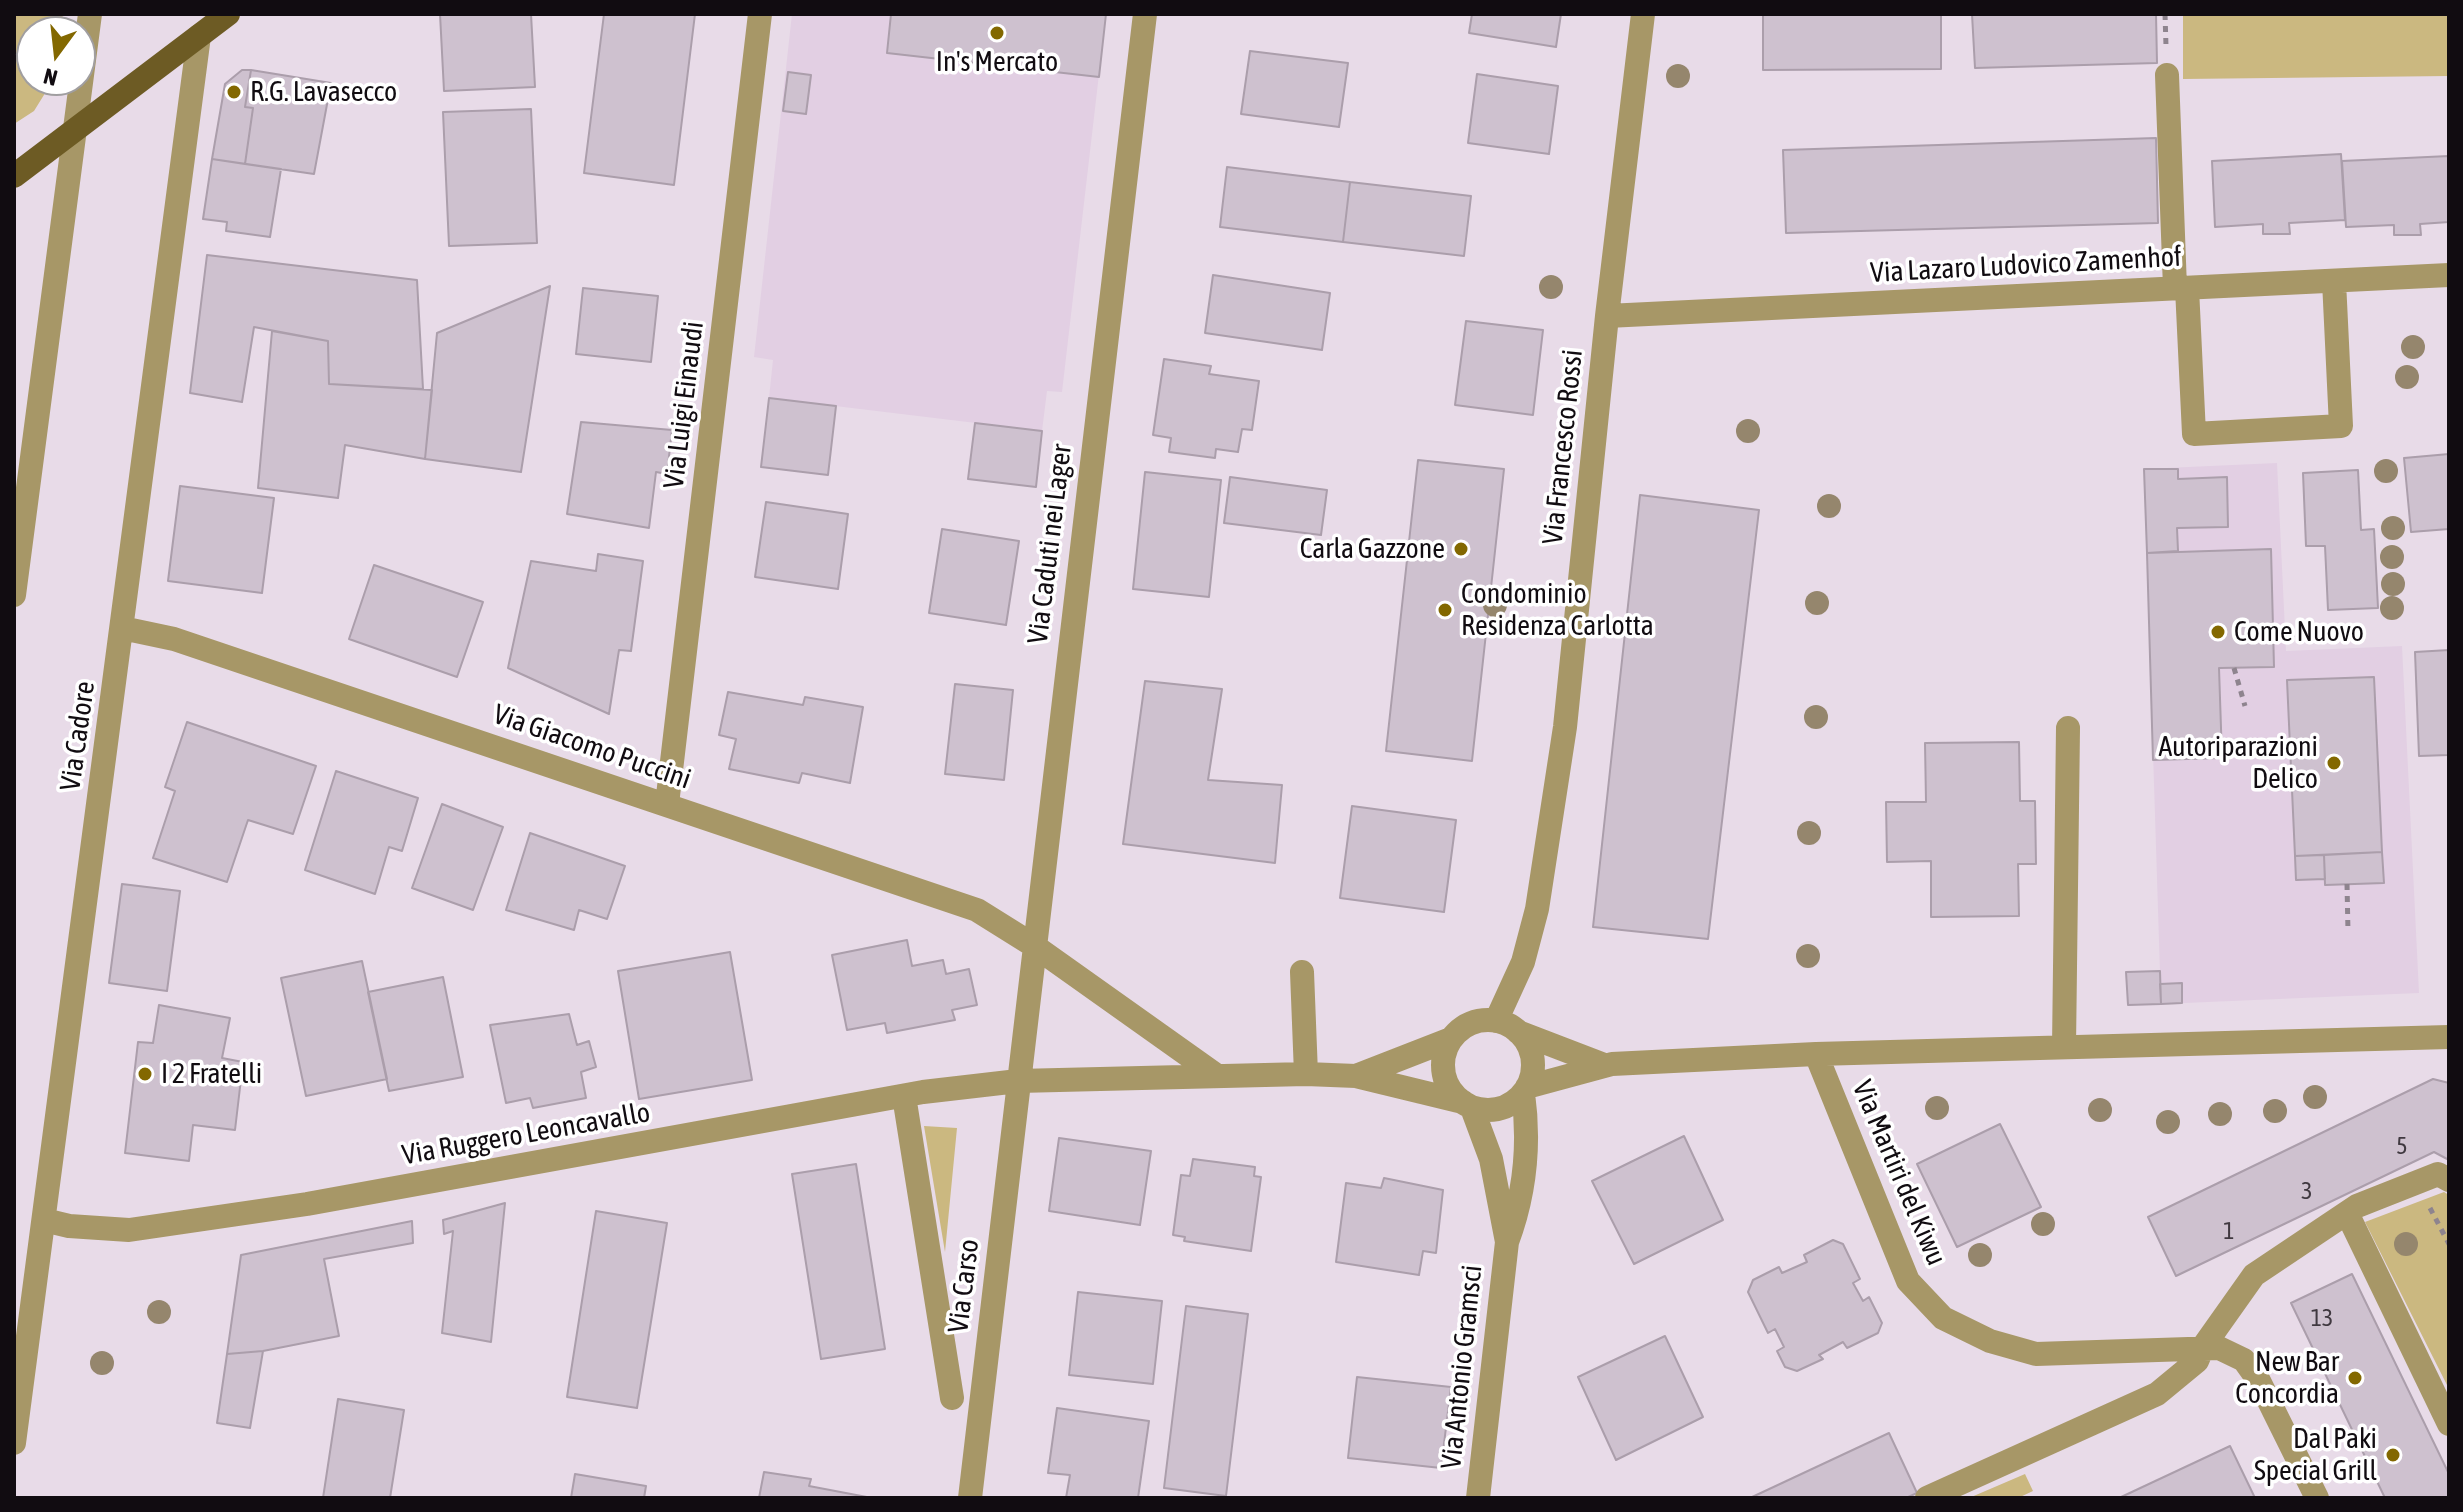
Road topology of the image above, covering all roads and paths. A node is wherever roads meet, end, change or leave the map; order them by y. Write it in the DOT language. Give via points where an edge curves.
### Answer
graph roads {
  1 [pos="90,14"];
  2 [pos="228,14"];
  3 [pos="760,14"];
  4 [pos="1145,14"];
  5 [pos="1643,14"];
  6 [pos="199,36"];
  7 [pos="2167,75"];
  8 [pos="76,129"];
  9 [pos="14,176"];
  10 [pos="2449,275"];
  11 [pos="2334,281"];
  12 [pos="2181,288"];
  13 [pos="1607,316"];
  14 [pos="14,595"];
  15 [pos="122,628"];
  16 [pos="2234,668"];
  17 [pos="2245,706"];
  18 [pos="2068,728"];
  19 [pos="667,804"];
  20 [pos="2347,884"];
  21 [pos="2348,932"];
  22 [pos="1033,945"];
  23 [pos="1302,972"];
  24 [pos="1507,1026"];
  25 [pos="2442,1034"];
  26 [pos="1451,1039"];
  27 [pos="2064,1047"];
  28 [pos="1816,1054"];
  29 [pos="1604,1065"];
  30 [pos="1306,1074"];
  31 [pos="1216,1075"];
  32 [pos="1356,1076"];
  33 [pos="1018,1081"];
  34 [pos="1525,1090"];
  35 [pos="904,1096"];
  36 [pos="1468,1105"];
  37 [pos="2449,1180"];
  38 [pos="2347,1213"];
  39 [pos="44,1220"];
  40 [pos="1507,1242"];
  41 [pos="2203,1347"];
  42 [pos="952,1398"];
  43 [pos="2449,1424"];
  44 [pos="14,1443"];
  45 [pos="970,1498"];
  46 [pos="1478,1498"];
  47 [pos="1927,1498"];
  48 [pos="2317,1498"];
  1 -- 8 [label="street"];
  2 -- 6 [label="main road"];
  3 -- 19 [label="street, Via Luigi Einaudi"];
  4 -- 22 [label="street, Via Caduti nei Lager"];
  5 -- 13 [label="street, Via Francesco Rossi"];
  6 -- 8 [label="main road"];
  6 -- 15 [label="street, Via Cadore"];
  7 -- 12 [label="street"];
  8 -- 9 [label="main road"];
  8 -- 14 [label="street"];
  10 -- 11 [label="street, Via Lazaro Ludovico Zamenhof"];
  11 -- 12 [label="street, Via Lazaro Ludovico Zamenhof"];
  11 -- 12 [label="street" via="2341,426 2194,434"];
  12 -- 13 [label="street, Via Lazaro Ludovico Zamenhof"];
  13 -- 24 [label="street, Via Francesco Rossi" via="1561,758 1537,909"];
  15 -- 19 [label="street, Via Giacomo Puccini" via="174,639"];
  15 -- 39 [label="street, Via Cadore"];
  16 -- 17 [label="path"];
  18 -- 27 [label="street"];
  19 -- 22 [label="street, Via Giacomo Puccini" via="977,910"];
  20 -- 21 [label="path"];
  22 -- 31 [label="street, Via Giacomo Puccini"];
  22 -- 33 [label="street, Via Caduti nei Lager"];
  23 -- 30 [label="street"];
  24 -- 26 [label="street" via="1469,1024"];
  24 -- 29 [label="street"];
  24 -- 34 [label="street" via="1532,1056"];
  25 -- 27 [label="street"];
  26 -- 32 [label="street"];
  26 -- 36 [label="street" via="1444,1076"];
  27 -- 28 [label="street"];
  28 -- 29 [label="street"];
  28 -- 41 [label="street, Via Martiri del Kiwu" via="1908,1281 1943,1318 1990,1341 2036,1354"];
  29 -- 34 [label="street"];
  30 -- 31 [label="street, Via Ruggero Leoncavallo"];
  30 -- 32 [label="street, Via Ruggero Leoncavallo"];
  31 -- 33 [label="street, Via Ruggero Leoncavallo"];
  32 -- 36 [label="street"];
  33 -- 35 [label="street, Via Ruggero Leoncavallo"];
  33 -- 45 [label="street, Via Carso"];
  34 -- 36 [label="street" via="1503,1107"];
  34 -- 40 [label="street, Via Antonio Gramsci" via="1521,1204"];
  35 -- 39 [label="street, Via Ruggero Leoncavallo" via="307,1204 129,1230"];
  35 -- 42 [label="street"];
  36 -- 40 [label="street, Via Antonio Gramsci" via="1491,1159"];
  37 -- 38 [label="street" via="2438,1174"];
  38 -- 41 [label="street" via="2254,1275"];
  38 -- 43 [label="street"];
  39 -- 44 [label="street, Via Cadore"];
  40 -- 46 [label="street, Via Antonio Gramsci"];
  41 -- 47 [label="street" via="2197,1361 2157,1394"];
  41 -- 48 [label="street, Via Martiri del Kiwu" via="2244,1360"];
}
